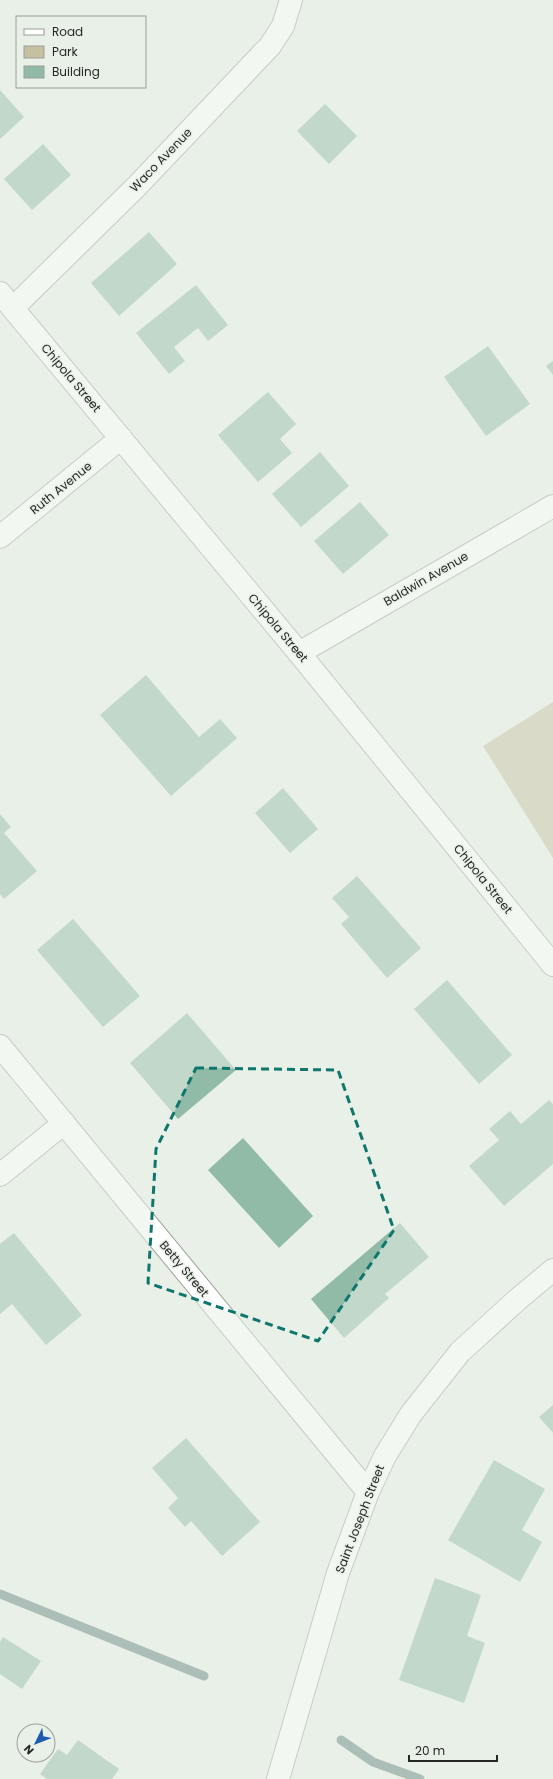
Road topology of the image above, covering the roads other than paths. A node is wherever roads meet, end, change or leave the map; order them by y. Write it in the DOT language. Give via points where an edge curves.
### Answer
graph roads {
  1 [pos="291,0"];
  2 [pos="6,300"];
  3 [pos="121,438"];
  4 [pos="553,506"];
  5 [pos="0,537"];
  6 [pos="299,653"];
  7 [pos="553,965"];
  8 [pos="0,1046"];
  9 [pos="64,1123"];
  10 [pos="0,1175"];
  11 [pos="553,1270"];
  12 [pos="368,1492"];
  13 [pos="278,1779"];
  1 -- 2 [label="street, Waco Avenue" via="283,26 270,46 137,186"];
  2 -- 3 [label="street, Chipola Street"];
  3 -- 5 [label="street, Ruth Avenue"];
  3 -- 6 [label="street, Chipola Street"];
  4 -- 6 [label="street, Baldwin Avenue"];
  6 -- 7 [label="street, Chipola Street"];
  8 -- 9 [label="street, Betty Street"];
  9 -- 10 [label="street"];
  9 -- 12 [label="street, Betty Street"];
  11 -- 12 [label="street, Saint Joseph Street" via="460,1352 411,1414 385,1456"];
  12 -- 13 [label="street, Saint Joseph Street" via="338,1573"];
}
